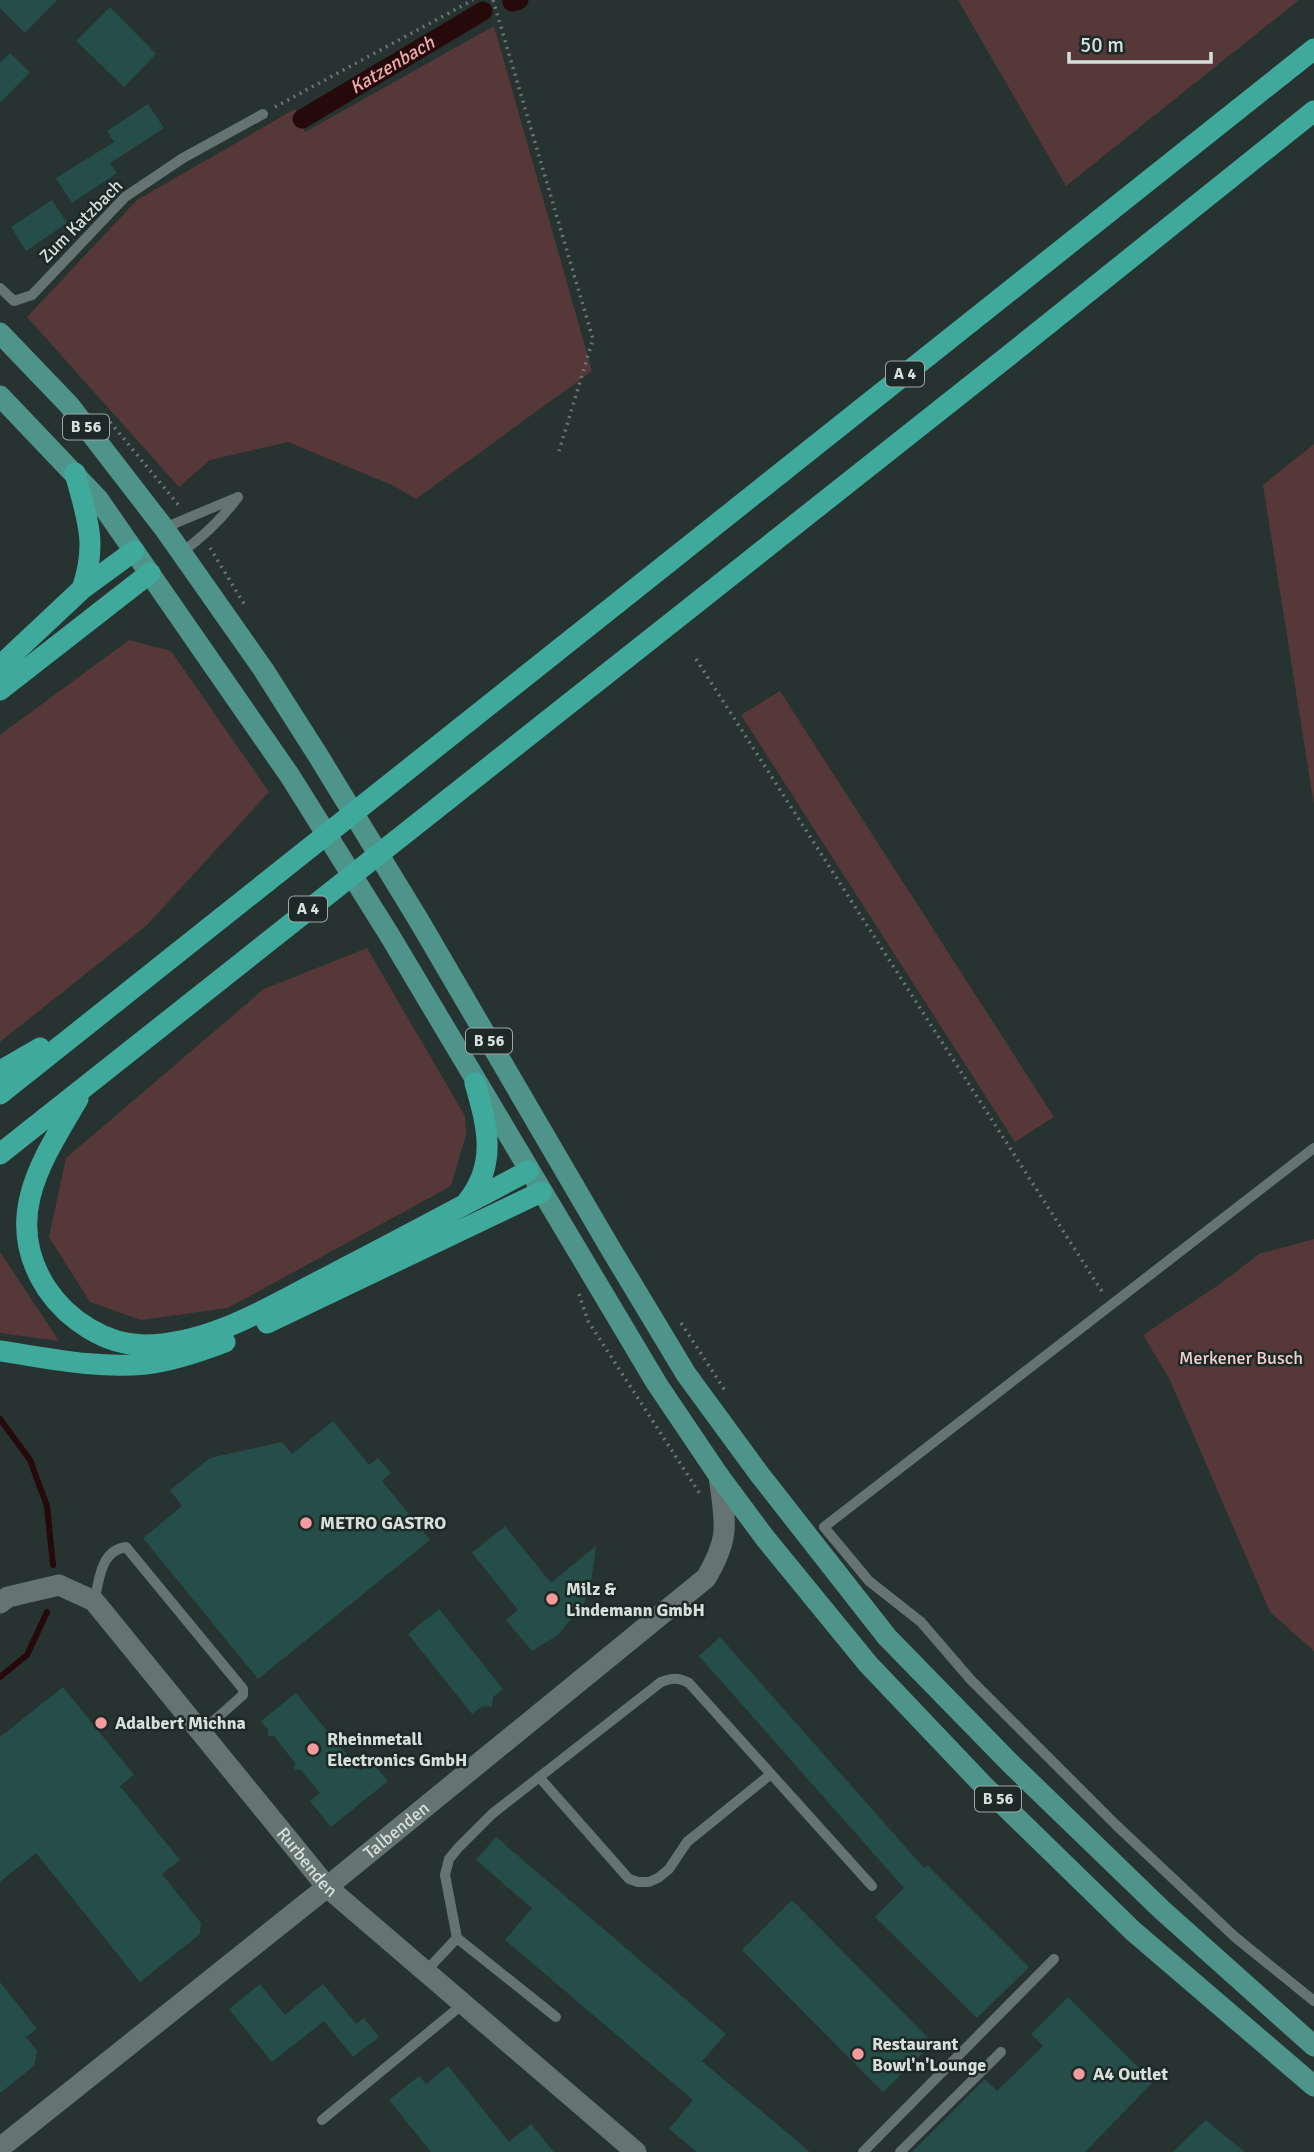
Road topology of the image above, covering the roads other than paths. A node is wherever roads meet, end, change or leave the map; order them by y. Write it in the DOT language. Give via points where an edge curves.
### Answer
graph roads {
  1 [pos="1314,49"];
  2 [pos="1314,111"];
  3 [pos="263,114"];
  4 [pos="0,288"];
  5 [pos="0,333"];
  6 [pos="0,396"];
  7 [pos="75,472"];
  8 [pos="164,528"];
  9 [pos="134,551"];
  10 [pos="182,552"];
  11 [pos="150,573"];
  12 [pos="82,589"];
  13 [pos="0,666"];
  14 [pos="0,690"];
  15 [pos="94,1018"];
  16 [pos="0,1071"];
  17 [pos="475,1083"];
  18 [pos="85,1086"];
  19 [pos="0,1094"];
  20 [pos="1314,1148"];
  21 [pos="0,1154"];
  22 [pos="559,1163"];
  23 [pos="528,1171"];
  24 [pos="541,1192"];
  25 [pos="466,1204"];
  26 [pos="0,1351"];
  27 [pos="719,1476"];
  28 [pos="94,1601"];
  29 [pos="0,1603"];
  30 [pos="201,1732"];
  31 [pos="771,1774"];
  32 [pos="539,1777"];
  33 [pos="872,1886"];
  34 [pos="327,1887"];
  35 [pos="457,1938"];
  36 [pos="1054,1959"];
  37 [pos="426,1971"];
  38 [pos="1314,2001"];
  39 [pos="464,2004"];
  40 [pos="556,2017"];
  41 [pos="1314,2046"];
  42 [pos="1000,2052"];
  43 [pos="1314,2087"];
  44 [pos="322,2120"];
  45 [pos="0,2148"];
  46 [pos="636,2152"];
  47 [pos="863,2152"];
  48 [pos="900,2152"];
  1 -- 15 [label="highway, A 4"];
  2 -- 18 [label="highway, A 4"];
  3 -- 4 [label="lane, Zum Katzbach" via="183,158 125,197 32,295 14,301"];
  5 -- 8 [label="main road, B 56" via="69,405"];
  6 -- 7 [label="main road, B 56"];
  7 -- 9 [label="main road, B 56"];
  7 -- 12 [label="highway" via="91,536 90,567"];
  8 -- 9 [label="main road"];
  8 -- 10 [label="main road, B 56"];
  8 -- 10 [label="lane" via="238,497 224,516"];
  9 -- 11 [label="main road, B 56"];
  9 -- 12 [label="highway"];
  10 -- 11 [label="main road"];
  10 -- 22 [label="main road, B 56" via="319,757"];
  11 -- 14 [label="highway"];
  11 -- 17 [label="main road, B 56" via="290,776"];
  12 -- 13 [label="highway"];
  15 -- 16 [label="highway, A 4"];
  15 -- 19 [label="highway, A 4"];
  17 -- 23 [label="main road, B 56"];
  17 -- 25 [label="highway" via="488,1151 481,1180"];
  18 -- 21 [label="highway, A 4"];
  18 -- 25 [label="highway" via="33,1180 27,1230 34,1265 52,1297 85,1327 114,1340 169,1343 228,1326"];
  20 -- 38 [label="lane" via="824,1527 869,1581 921,1622 971,1680 1115,1825 1235,1937"];
  22 -- 23 [label="main road"];
  22 -- 24 [label="main road"];
  22 -- 41 [label="main road, B 56" via="687,1374 887,1637 1162,1910"];
  23 -- 24 [label="main road, B 56"];
  23 -- 25 [label="highway"];
  24 -- 26 [label="highway" via="300,1308 206,1349 162,1362 76,1362"];
  24 -- 27 [label="main road, B 56" via="657,1384"];
  27 -- 34 [label="street, Talbenden" via="726,1530 719,1556 706,1578"];
  27 -- 43 [label="main road, B 56" via="868,1664 983,1785 1133,1931"];
  28 -- 29 [label="street, Rurbenden" via="58,1585"];
  28 -- 30 [label="street, Rurbenden"];
  28 -- 30 [label="lane" via="106,1556 126,1547 243,1689 243,1695"];
  30 -- 34 [label="street, Rurbenden"];
  31 -- 32 [label="lane" via="689,1683 670,1678"];
  31 -- 32 [label="lane" via="687,1842 669,1869 649,1882 629,1879"];
  31 -- 33 [label="lane"];
  32 -- 35 [label="lane" via="492,1814 450,1859 445,1875"];
  34 -- 37 [label="street, Rurbenden"];
  34 -- 45 [label="street, Talbenden"];
  35 -- 37 [label="lane"];
  35 -- 40 [label="lane"];
  36 -- 47 [label="lane"];
  37 -- 39 [label="street, Rurbenden"];
  39 -- 44 [label="lane"];
  39 -- 46 [label="street, Rurbenden"];
  42 -- 48 [label="lane"];
}
